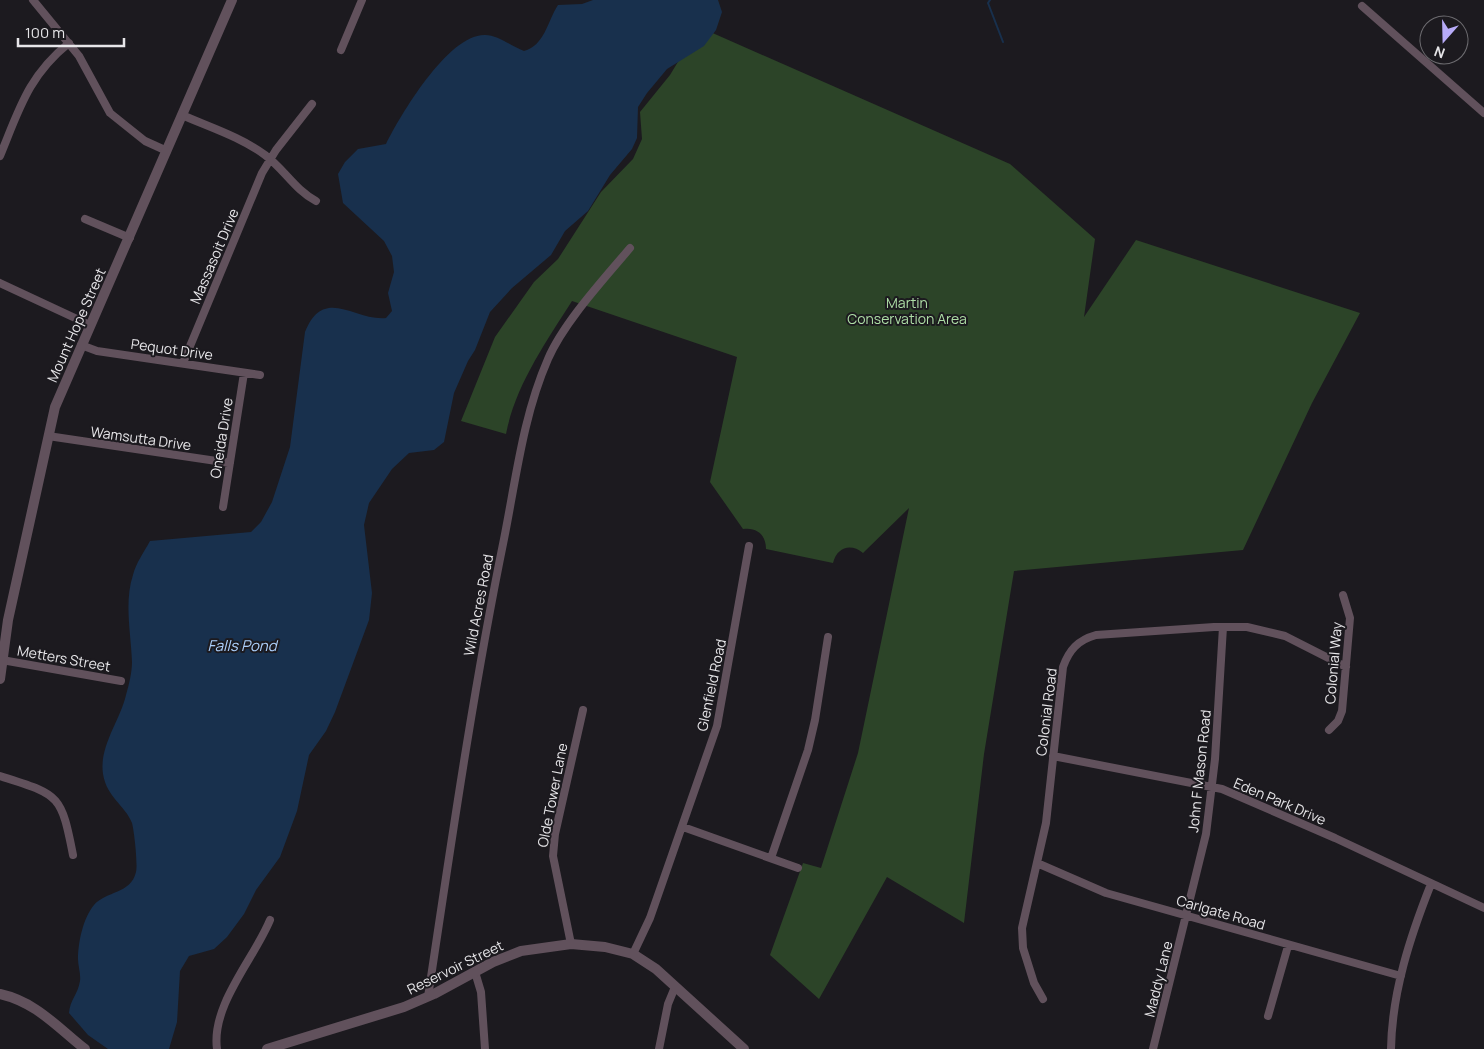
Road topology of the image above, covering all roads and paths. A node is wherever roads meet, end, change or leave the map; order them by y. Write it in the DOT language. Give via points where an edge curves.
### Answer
graph roads {
  1 [pos="33,0"];
  2 [pos="232,0"];
  3 [pos="362,0"];
  4 [pos="1362,6"];
  5 [pos="69,43"];
  6 [pos="341,50"];
  7 [pos="312,104"];
  8 [pos="1484,113"];
  9 [pos="182,115"];
  10 [pos="166,151"];
  11 [pos="0,156"];
  12 [pos="270,159"];
  13 [pos="316,200"];
  14 [pos="85,219"];
  15 [pos="130,238"];
  16 [pos="630,248"];
  17 [pos="0,283"];
  18 [pos="90,325"];
  19 [pos="81,344"];
  20 [pos="183,363"];
  21 [pos="244,372"];
  22 [pos="260,375"];
  23 [pos="48,436"];
  24 [pos="230,463"];
  25 [pos="223,506"];
  26 [pos="749,546"];
  27 [pos="1343,594"];
  28 [pos="1223,626"];
  29 [pos="828,637"];
  30 [pos="2,660"];
  31 [pos="1346,667"];
  32 [pos="0,679"];
  33 [pos="121,681"];
  34 [pos="583,710"];
  35 [pos="1329,730"];
  36 [pos="1054,756"];
  37 [pos="0,776"];
  38 [pos="1213,787"];
  39 [pos="683,827"];
  40 [pos="74,855"];
  41 [pos="771,858"];
  42 [pos="1037,863"];
  43 [pos="798,868"];
  44 [pos="1431,884"];
  45 [pos="1484,908"];
  46 [pos="1187,915"];
  47 [pos="270,920"];
  48 [pos="571,944"];
  49 [pos="1288,946"];
  50 [pos="633,954"];
  51 [pos="475,972"];
  52 [pos="1401,976"];
  53 [pos="675,986"];
  54 [pos="0,994"];
  55 [pos="428,996"];
  56 [pos="1043,999"];
  57 [pos="1268,1016"];
  58 [pos="85,1049"];
  59 [pos="217,1049"];
  60 [pos="267,1049"];
  61 [pos="485,1049"];
  62 [pos="659,1049"];
  63 [pos="744,1049"];
  64 [pos="1153,1049"];
  65 [pos="1391,1049"];
  1 -- 5 [label="street"];
  2 -- 9 [label="street, Mount Hope Street"];
  3 -- 6 [label="street"];
  4 -- 8 [label="street"];
  5 -- 10 [label="street" via="110,113 145,140"];
  5 -- 11 [label="street" via="32,81"];
  7 -- 12 [label="street, Massasoit Drive"];
  9 -- 10 [label="street, Mount Hope Street"];
  9 -- 12 [label="street" via="244,142"];
  10 -- 15 [label="street, Mount Hope Street"];
  12 -- 13 [label="street" via="298,189"];
  12 -- 20 [label="street, Massasoit Drive"];
  14 -- 15 [label="street"];
  15 -- 18 [label="street, Mount Hope Street"];
  16 -- 55 [label="street, Wild Acres Road" via="587,299 549,356 536,388 523,438 480,659"];
  17 -- 18 [label="street"];
  18 -- 19 [label="street, Mount Hope Street"];
  19 -- 20 [label="street, Pequot Drive" via="97,351"];
  19 -- 23 [label="street, Mount Hope Street" via="55,407"];
  20 -- 21 [label="street, Pequot Drive"];
  21 -- 22 [label="street, Pequot Drive"];
  21 -- 24 [label="street, Oneida Drive"];
  23 -- 24 [label="street, Wamsutta Drive"];
  23 -- 30 [label="street, Mount Hope Street"];
  24 -- 25 [label="street, Oneida Drive"];
  26 -- 39 [label="street, Glenfield Road" via="719,718"];
  27 -- 31 [label="street, Colonial Way" via="1350,618"];
  28 -- 31 [label="street, Colonial Road" via="1278,634"];
  28 -- 36 [label="street, Colonial Road" via="1096,635 1077,644 1063,667"];
  28 -- 38 [label="street, John F Mason Road"];
  29 -- 41 [label="street" via="808,750"];
  30 -- 32 [label="street, Mount Hope Street"];
  30 -- 33 [label="street, Metters Street"];
  31 -- 35 [label="street, Colonial Way" via="1341,717"];
  34 -- 48 [label="street, Olde Tower Lane" via="553,856"];
  36 -- 38 [label="street, Eden Park Drive"];
  36 -- 42 [label="street, Colonial Road" via="1046,823"];
  37 -- 40 [label="street" via="47,792 56,800"];
  38 -- 44 [label="street, Eden Park Drive" via="1306,825"];
  38 -- 46 [label="street, John F Mason Road" via="1204,845"];
  39 -- 41 [label="street"];
  39 -- 50 [label="street, Glenfield Road" via="650,918"];
  41 -- 43 [label="street"];
  42 -- 46 [label="street, Carlgate Road" via="1106,893"];
  42 -- 56 [label="street, Colonial Road" via="1022,928 1023,948 1034,983"];
  44 -- 45 [label="street, Eden Park Drive"];
  44 -- 52 [label="street" via="1411,936"];
  46 -- 49 [label="street, Carlgate Road"];
  46 -- 64 [label="street, Maddy Lane"];
  47 -- 59 [label="street" via="224,1007 217,1027"];
  48 -- 50 [label="street, Reservoir Street"];
  48 -- 51 [label="street, Reservoir Street" via="521,951"];
  49 -- 52 [label="street, Carlgate Road"];
  49 -- 57 [label="street"];
  50 -- 53 [label="street, Reservoir Street"];
  51 -- 55 [label="street, Reservoir Street"];
  51 -- 61 [label="street" via="482,992"];
  52 -- 65 [label="street" via="1392,1021"];
  53 -- 62 [label="street"];
  53 -- 63 [label="street, Reservoir Street"];
  54 -- 58 [label="street" via="36,1007"];
  55 -- 60 [label="street, Reservoir Street" via="404,1007"];
}
